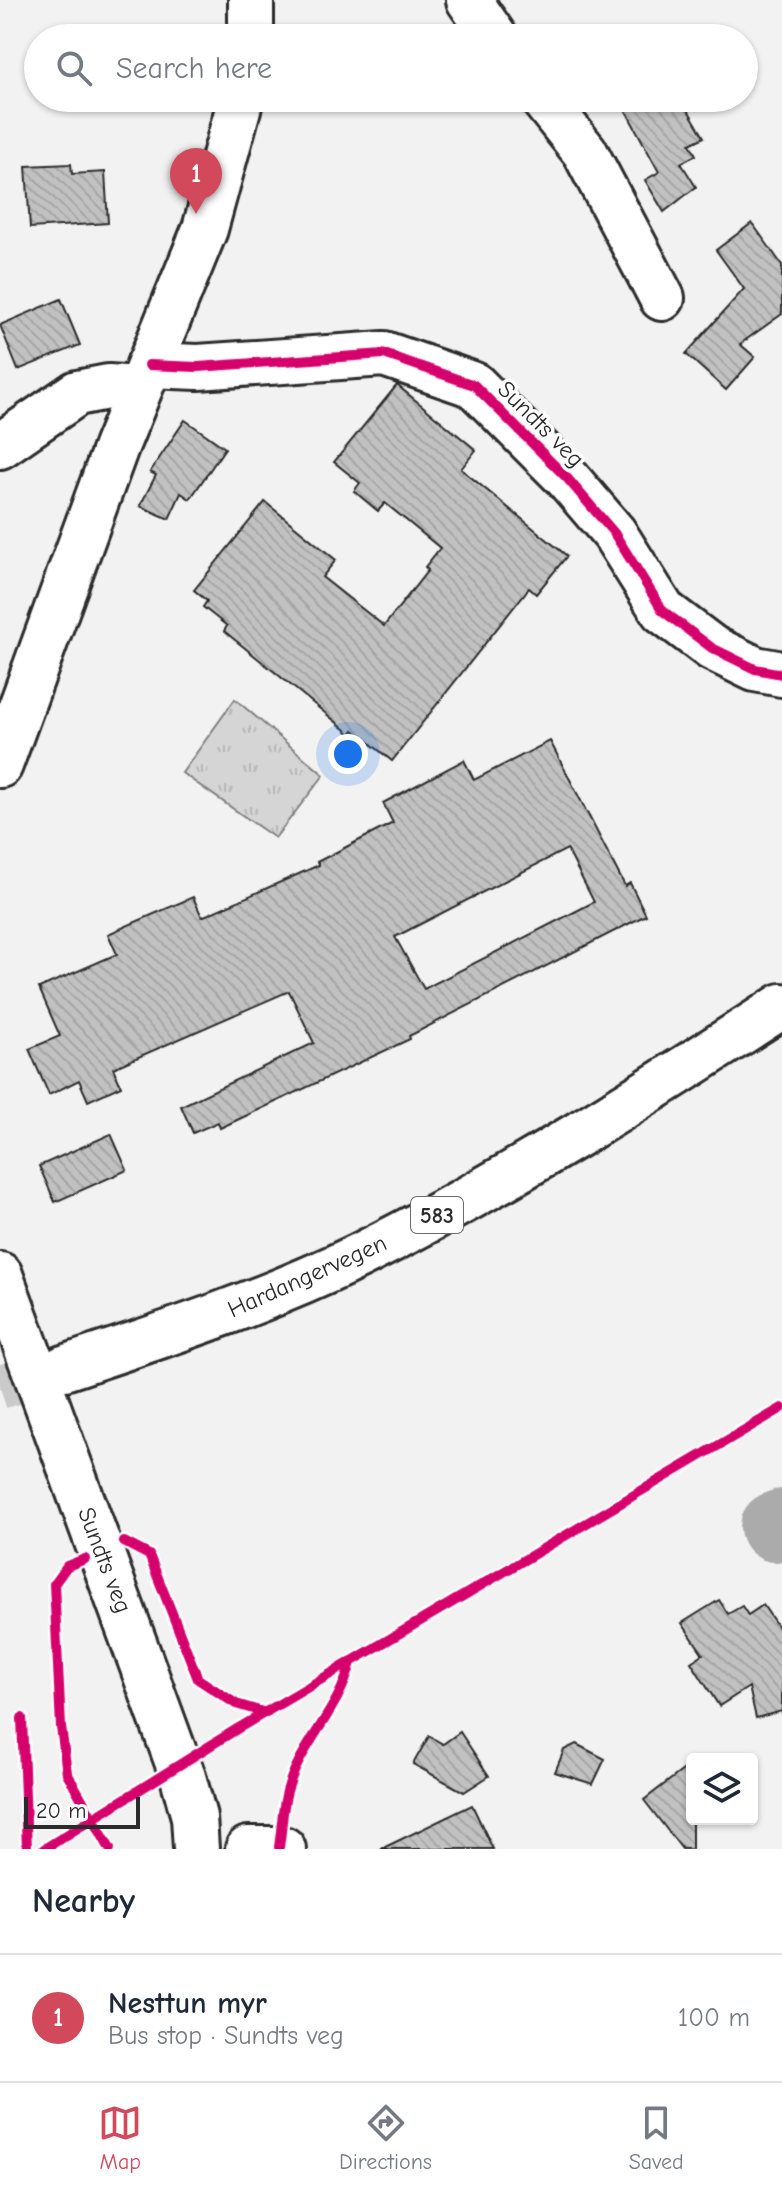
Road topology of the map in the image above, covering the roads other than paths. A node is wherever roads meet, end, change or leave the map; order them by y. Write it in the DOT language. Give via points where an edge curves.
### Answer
graph roads {
  1 [pos="251,0"];
  2 [pos="469,0"];
  3 [pos="251,24"];
  4 [pos="485,24"];
  5 [pos="237,112"];
  6 [pos="553,112"];
  7 [pos="662,298"];
  8 [pos="144,377"];
  9 [pos="0,446"];
  10 [pos="782,674"];
  11 [pos="0,765"];
  12 [pos="782,1006"];
  13 [pos="0,1275"];
  14 [pos="64,1368"];
  15 [pos="196,1849"];
  16 [pos="248,1849"];
  17 [pos="283,1849"];
  1 -- 3 [label="street"];
  2 -- 4 [label="street"];
  5 -- 8 [label="street" via="205,229"];
  6 -- 7 [label="street" via="585,152"];
  8 -- 9 [label="street, Sundts veg" via="77,393"];
  8 -- 10 [label="street, Sundts veg" via="198,367 384,354 474,385 614,533 663,611 712,648 755,669"];
  8 -- 11 [label="street"];
  12 -- 14 [label="street, Hardangervegen / 583" via="508,1178 356,1257 202,1322"];
  13 -- 15 [label="street, Sundts veg" via="178,1762 194,1817"];
  16 -- 17 [label="street"];
}
